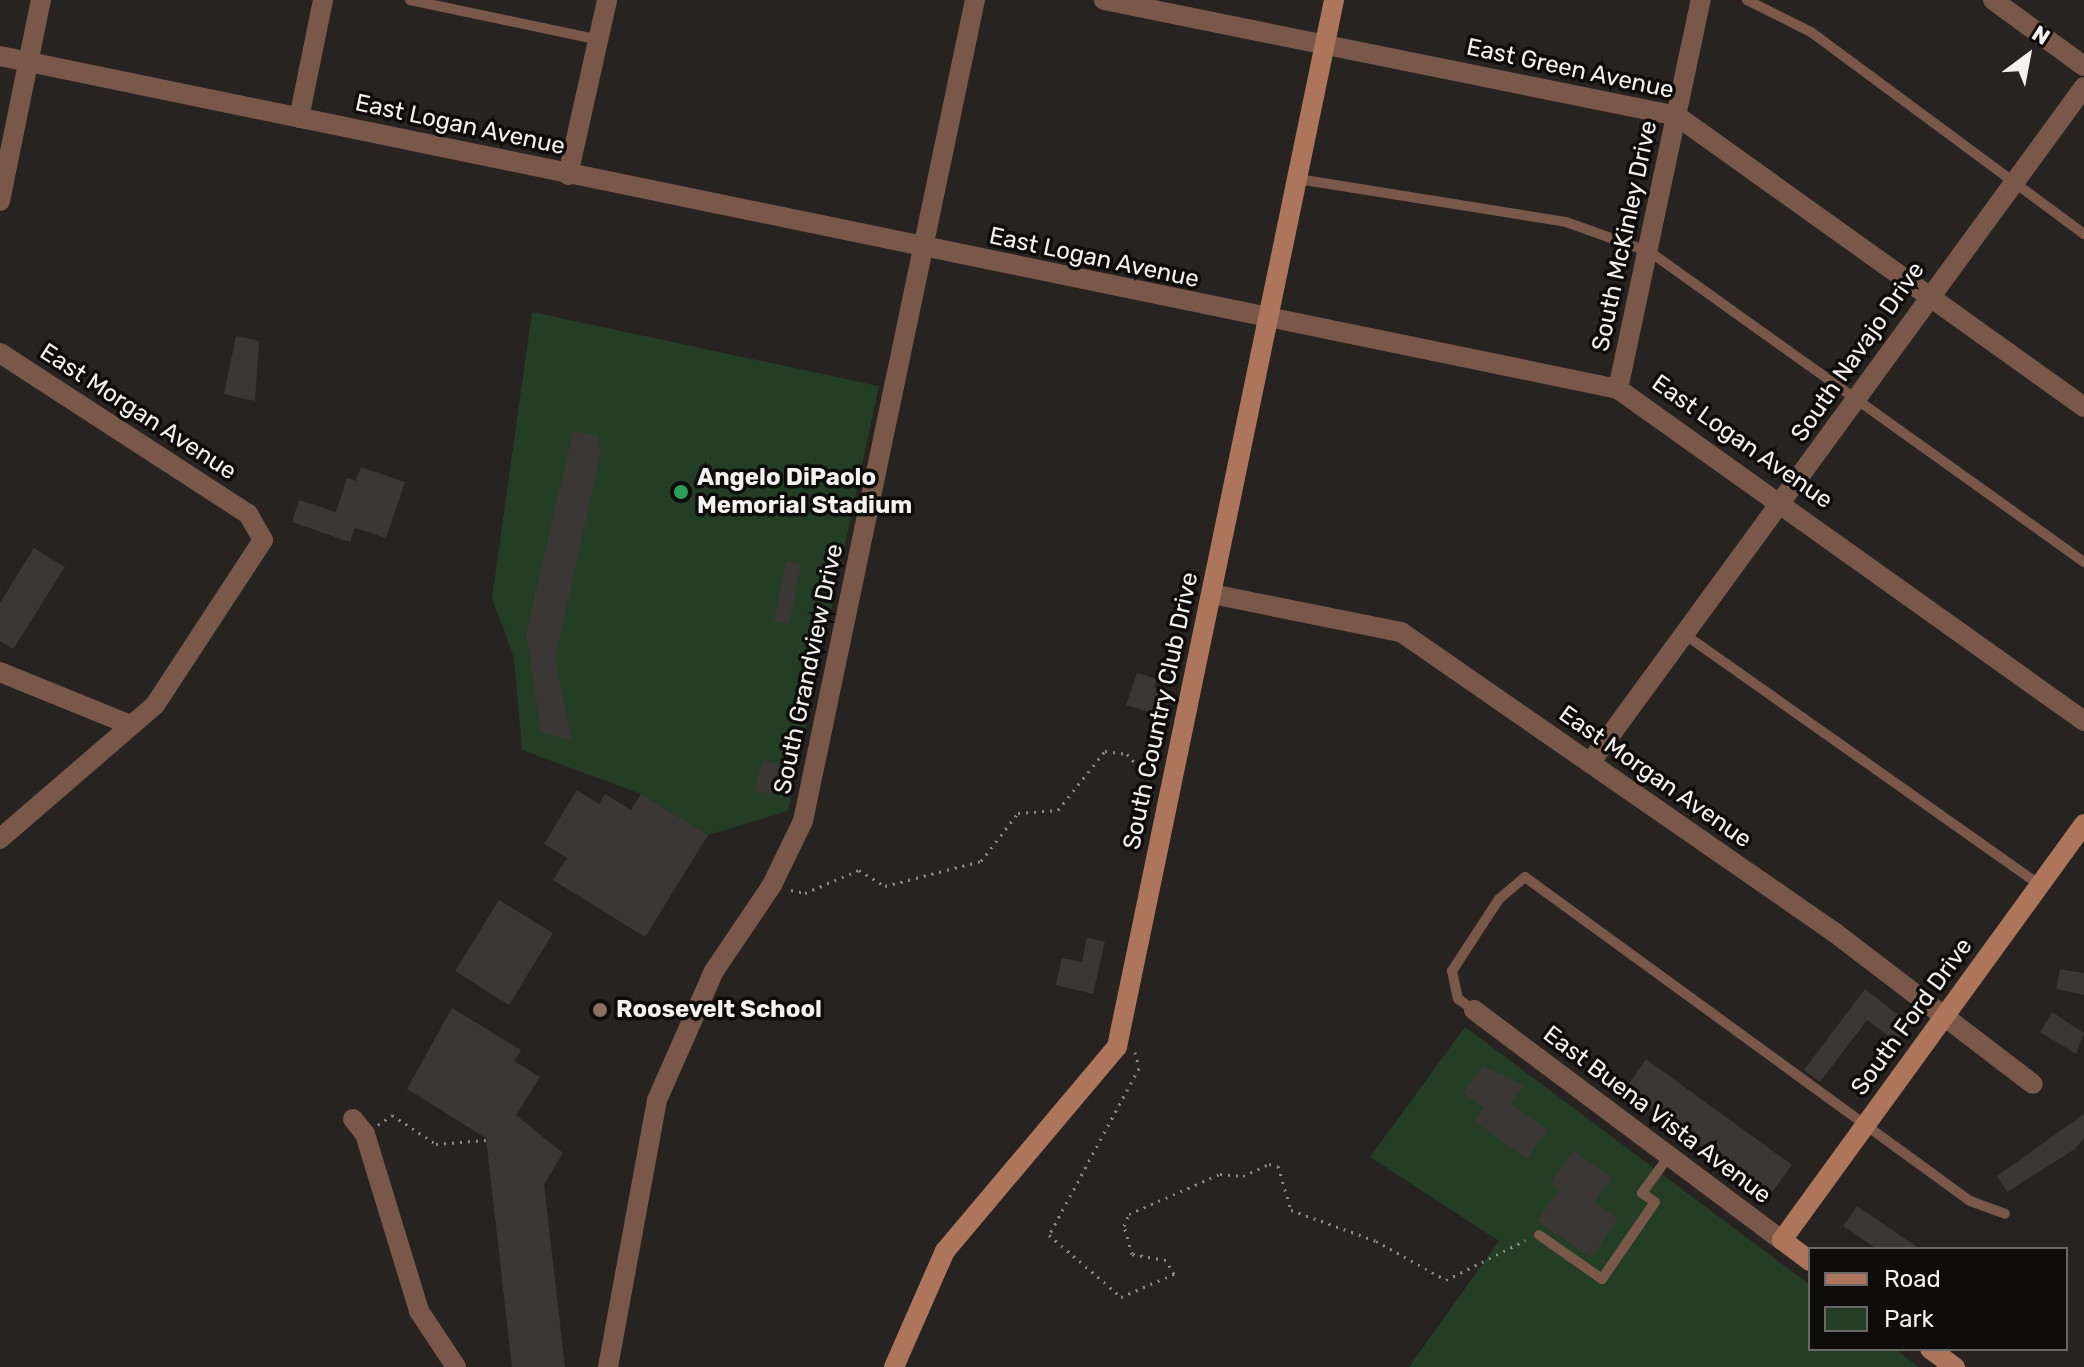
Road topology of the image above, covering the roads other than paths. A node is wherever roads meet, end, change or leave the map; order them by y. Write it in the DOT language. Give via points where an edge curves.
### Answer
graph roads {
  1 [pos="41,0"];
  2 [pos="323,0"];
  3 [pos="410,0"];
  4 [pos="607,0"];
  5 [pos="975,0"];
  6 [pos="1104,0"];
  7 [pos="1334,0"];
  8 [pos="1701,0"];
  9 [pos="1747,0"];
  10 [pos="1993,0"];
  11 [pos="600,40"];
  12 [pos="1325,46"];
  13 [pos="0,56"];
  14 [pos="29,62"];
  15 [pos="2084,66"];
  16 [pos="2084,87"];
  17 [pos="1677,116"];
  18 [pos="299,118"];
  19 [pos="568,175"];
  20 [pos="1298,179"];
  21 [pos="2013,183"];
  22 [pos="0,201"];
  23 [pos="2084,234"];
  24 [pos="922,248"];
  25 [pos="1650,252"];
  26 [pos="1930,295"];
  27 [pos="1268,320"];
  28 [pos="0,353"];
  29 [pos="1618,389"];
  30 [pos="1859,396"];
  31 [pos="2084,407"];
  32 [pos="1783,502"];
  33 [pos="2084,562"];
  34 [pos="1212,594"];
  35 [pos="1684,634"];
  36 [pos="0,672"];
  37 [pos="2084,721"];
  38 [pos="128,724"];
  39 [pos="1590,763"];
  40 [pos="2084,824"];
  41 [pos="0,839"];
  42 [pos="2040,885"];
  43 [pos="1474,1010"];
  44 [pos="1943,1019"];
  45 [pos="2033,1084"];
  46 [pos="1866,1125"];
  47 [pos="359,1126"];
  48 [pos="1669,1156"];
  49 [pos="2005,1214"];
  50 [pos="1539,1235"];
  51 [pos="1782,1240"];
  52 [pos="1808,1260"];
  53 [pos="1933,1351"];
  54 [pos="456,1367"];
  55 [pos="608,1367"];
  56 [pos="894,1367"];
  57 [pos="1955,1367"];
  1 -- 14 [label="street"];
  2 -- 18 [label="street"];
  3 -- 11 [label="lane"];
  4 -- 11 [label="street"];
  5 -- 24 [label="street, South Grandview Drive"];
  6 -- 12 [label="street, East Green Avenue"];
  7 -- 12 [label="main road, South Country Club Drive"];
  8 -- 17 [label="street, South McKinley Drive"];
  9 -- 21 [label="lane" via="1811,32"];
  10 -- 15 [label="street"];
  11 -- 19 [label="street"];
  12 -- 17 [label="street, East Green Avenue"];
  12 -- 20 [label="main road, South Country Club Drive"];
  13 -- 14 [label="street, East Logan Avenue"];
  14 -- 18 [label="street, East Logan Avenue"];
  14 -- 22 [label="street"];
  16 -- 21 [label="street, South Navajo Drive"];
  17 -- 25 [label="street, South McKinley Drive"];
  17 -- 26 [label="street, East Green Avenue"];
  18 -- 19 [label="street, East Logan Avenue"];
  19 -- 24 [label="street, East Logan Avenue"];
  20 -- 25 [label="lane" via="1566,222"];
  20 -- 27 [label="main road, South Country Club Drive"];
  21 -- 23 [label="lane"];
  21 -- 26 [label="street, South Navajo Drive"];
  24 -- 27 [label="street, East Logan Avenue"];
  24 -- 55 [label="street, South Grandview Drive" via="803,821 772,885 714,971 657,1100"];
  25 -- 29 [label="street, South McKinley Drive"];
  25 -- 30 [label="lane"];
  26 -- 30 [label="street, South Navajo Drive"];
  26 -- 31 [label="street, East Green Avenue"];
  27 -- 29 [label="street, East Logan Avenue"];
  27 -- 34 [label="main road, South Country Club Drive"];
  28 -- 38 [label="street, East Morgan Avenue" via="248,514 263,540 155,705"];
  29 -- 32 [label="street, East Logan Avenue"];
  30 -- 32 [label="street, South Navajo Drive"];
  30 -- 33 [label="lane"];
  32 -- 35 [label="street, South Navajo Drive"];
  32 -- 37 [label="street, East Logan Avenue"];
  34 -- 39 [label="street, East Morgan Avenue" via="1401,632"];
  34 -- 56 [label="main road, South Country Club Drive" via="1117,1047 945,1251"];
  35 -- 39 [label="street, South Navajo Drive"];
  35 -- 42 [label="lane"];
  36 -- 38 [label="street"];
  38 -- 41 [label="street"];
  39 -- 44 [label="street, East Morgan Avenue" via="1834,932"];
  40 -- 42 [label="main road, South Ford Drive"];
  42 -- 44 [label="main road, South Ford Drive"];
  43 -- 46 [label="lane" via="1458,999 1452,971 1499,899 1525,877"];
  43 -- 48 [label="street, East Buena Vista Avenue"];
  44 -- 45 [label="street, East Morgan Avenue"];
  44 -- 46 [label="main road, South Ford Drive"];
  46 -- 49 [label="lane" via="1970,1201"];
  46 -- 51 [label="main road, South Ford Drive"];
  47 -- 54 [label="street" via="419,1311"];
  48 -- 50 [label="lane" via="1642,1193 1655,1202 1602,1279"];
  48 -- 51 [label="street, East Buena Vista Avenue"];
  51 -- 52 [label="main road, East Buena Vista Avenue"];
  53 -- 57 [label="main road"];
}
